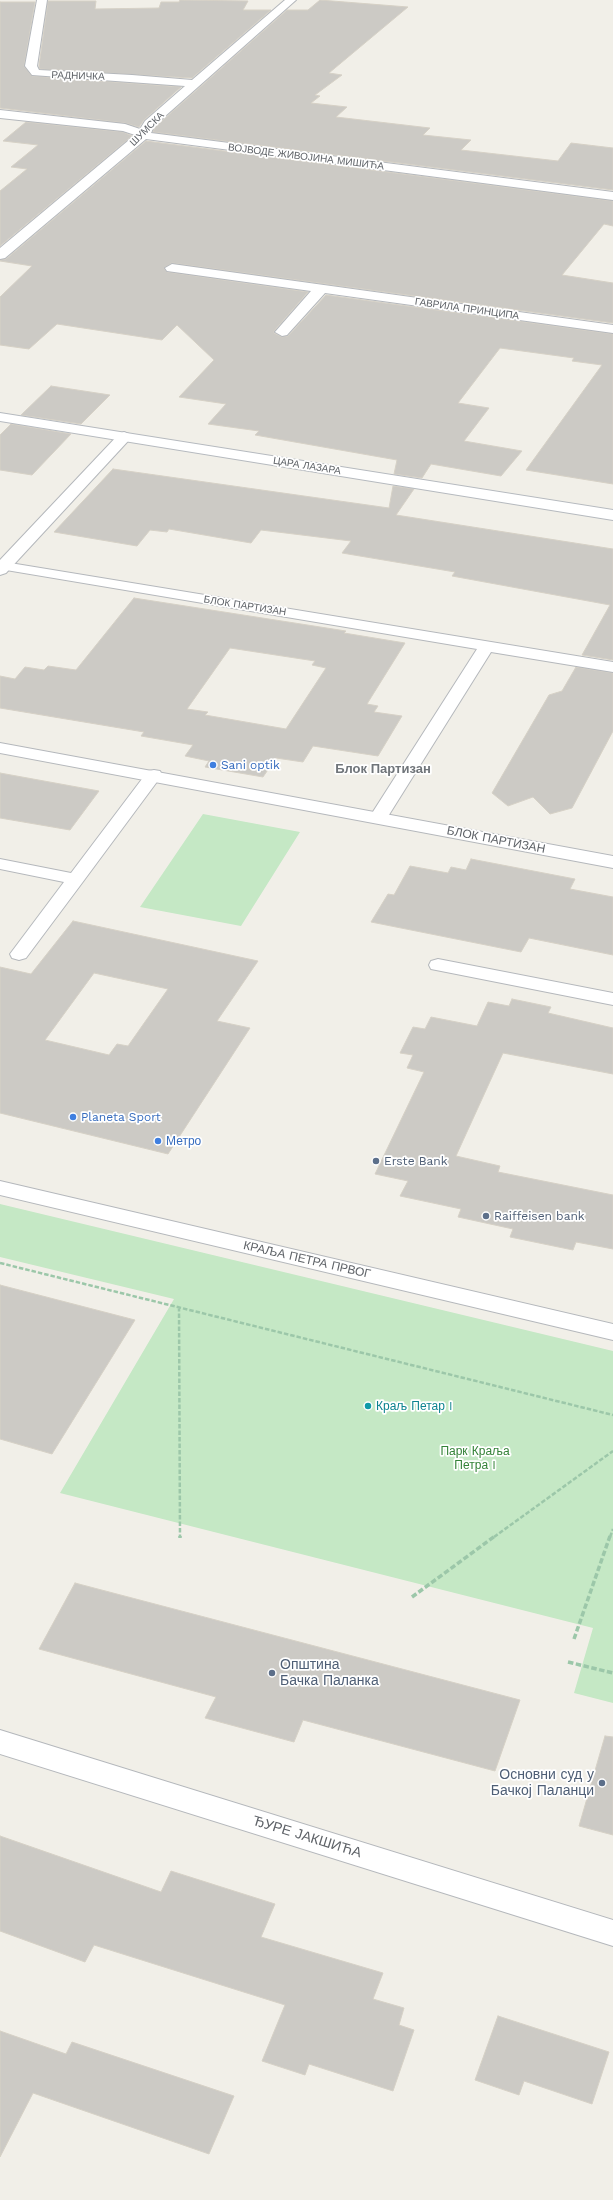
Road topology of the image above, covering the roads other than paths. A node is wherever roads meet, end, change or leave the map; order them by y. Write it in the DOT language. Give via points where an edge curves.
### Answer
graph roads {
  1 [pos="42,0"];
  2 [pos="291,0"];
  3 [pos="195,84"];
  4 [pos="0,114"];
  5 [pos="144,134"];
  6 [pos="613,196"];
  7 [pos="0,255"];
  8 [pos="172,268"];
  9 [pos="321,289"];
  10 [pos="613,329"];
  11 [pos="282,332"];
  12 [pos="0,417"];
  13 [pos="124,437"];
  14 [pos="613,515"];
  15 [pos="2,568"];
  16 [pos="487,646"];
  17 [pos="613,667"];
  18 [pos="0,748"];
  19 [pos="154,775"];
  20 [pos="378,818"];
  21 [pos="613,862"];
  22 [pos="0,864"];
  23 [pos="76,879"];
  24 [pos="19,954"];
  25 [pos="438,965"];
  26 [pos="613,999"];
  27 [pos="0,1188"];
  28 [pos="613,1332"];
  29 [pos="0,1742"];
  30 [pos="613,1933"];
  1 -- 3 [label="street, РАДНИЧКА" via="31,66 36,73"];
  2 -- 3 [label="street, ШУМСКА"];
  3 -- 5 [label="street, ШУМСКА" via="149,124"];
  4 -- 5 [label="street, ВОЈВОДЕ ЖИВОЈИНА МИШИЋА" via="125,128"];
  5 -- 6 [label="street, ВОЈВОДЕ ЖИВОЈИНА МИШИЋА" via="174,140"];
  5 -- 7 [label="street, ШУМСКА"];
  8 -- 9 [label="street, ГАВРИЛА ПРИНЦИПА"];
  9 -- 10 [label="street, ГАВРИЛА ПРИНЦИПА"];
  9 -- 11 [label="street"];
  12 -- 13 [label="street, ЦАРА ЛАЗАРА"];
  13 -- 14 [label="street, ЦАРА ЛАЗАРА"];
  13 -- 15 [label="street, БЛОК ПАРТИЗАН"];
  15 -- 16 [label="lane, БЛОК ПАРТИЗАН"];
  16 -- 17 [label="lane, БЛОК ПАРТИЗАН"];
  16 -- 20 [label="lane"];
  18 -- 19 [label="street, БЛОК ПАРТИЗАН"];
  19 -- 20 [label="street, БЛОК ПАРТИЗАН"];
  19 -- 23 [label="lane"];
  20 -- 21 [label="street, БЛОК ПАРТИЗАН"];
  22 -- 23 [label="lane"];
  23 -- 24 [label="lane"];
  25 -- 26 [label="lane"];
  27 -- 28 [label="street, КРАЉА ПЕТРА ПРВОГ"];
  29 -- 30 [label="street, ЂУРЕ ЈАКШИЋА"];
}
